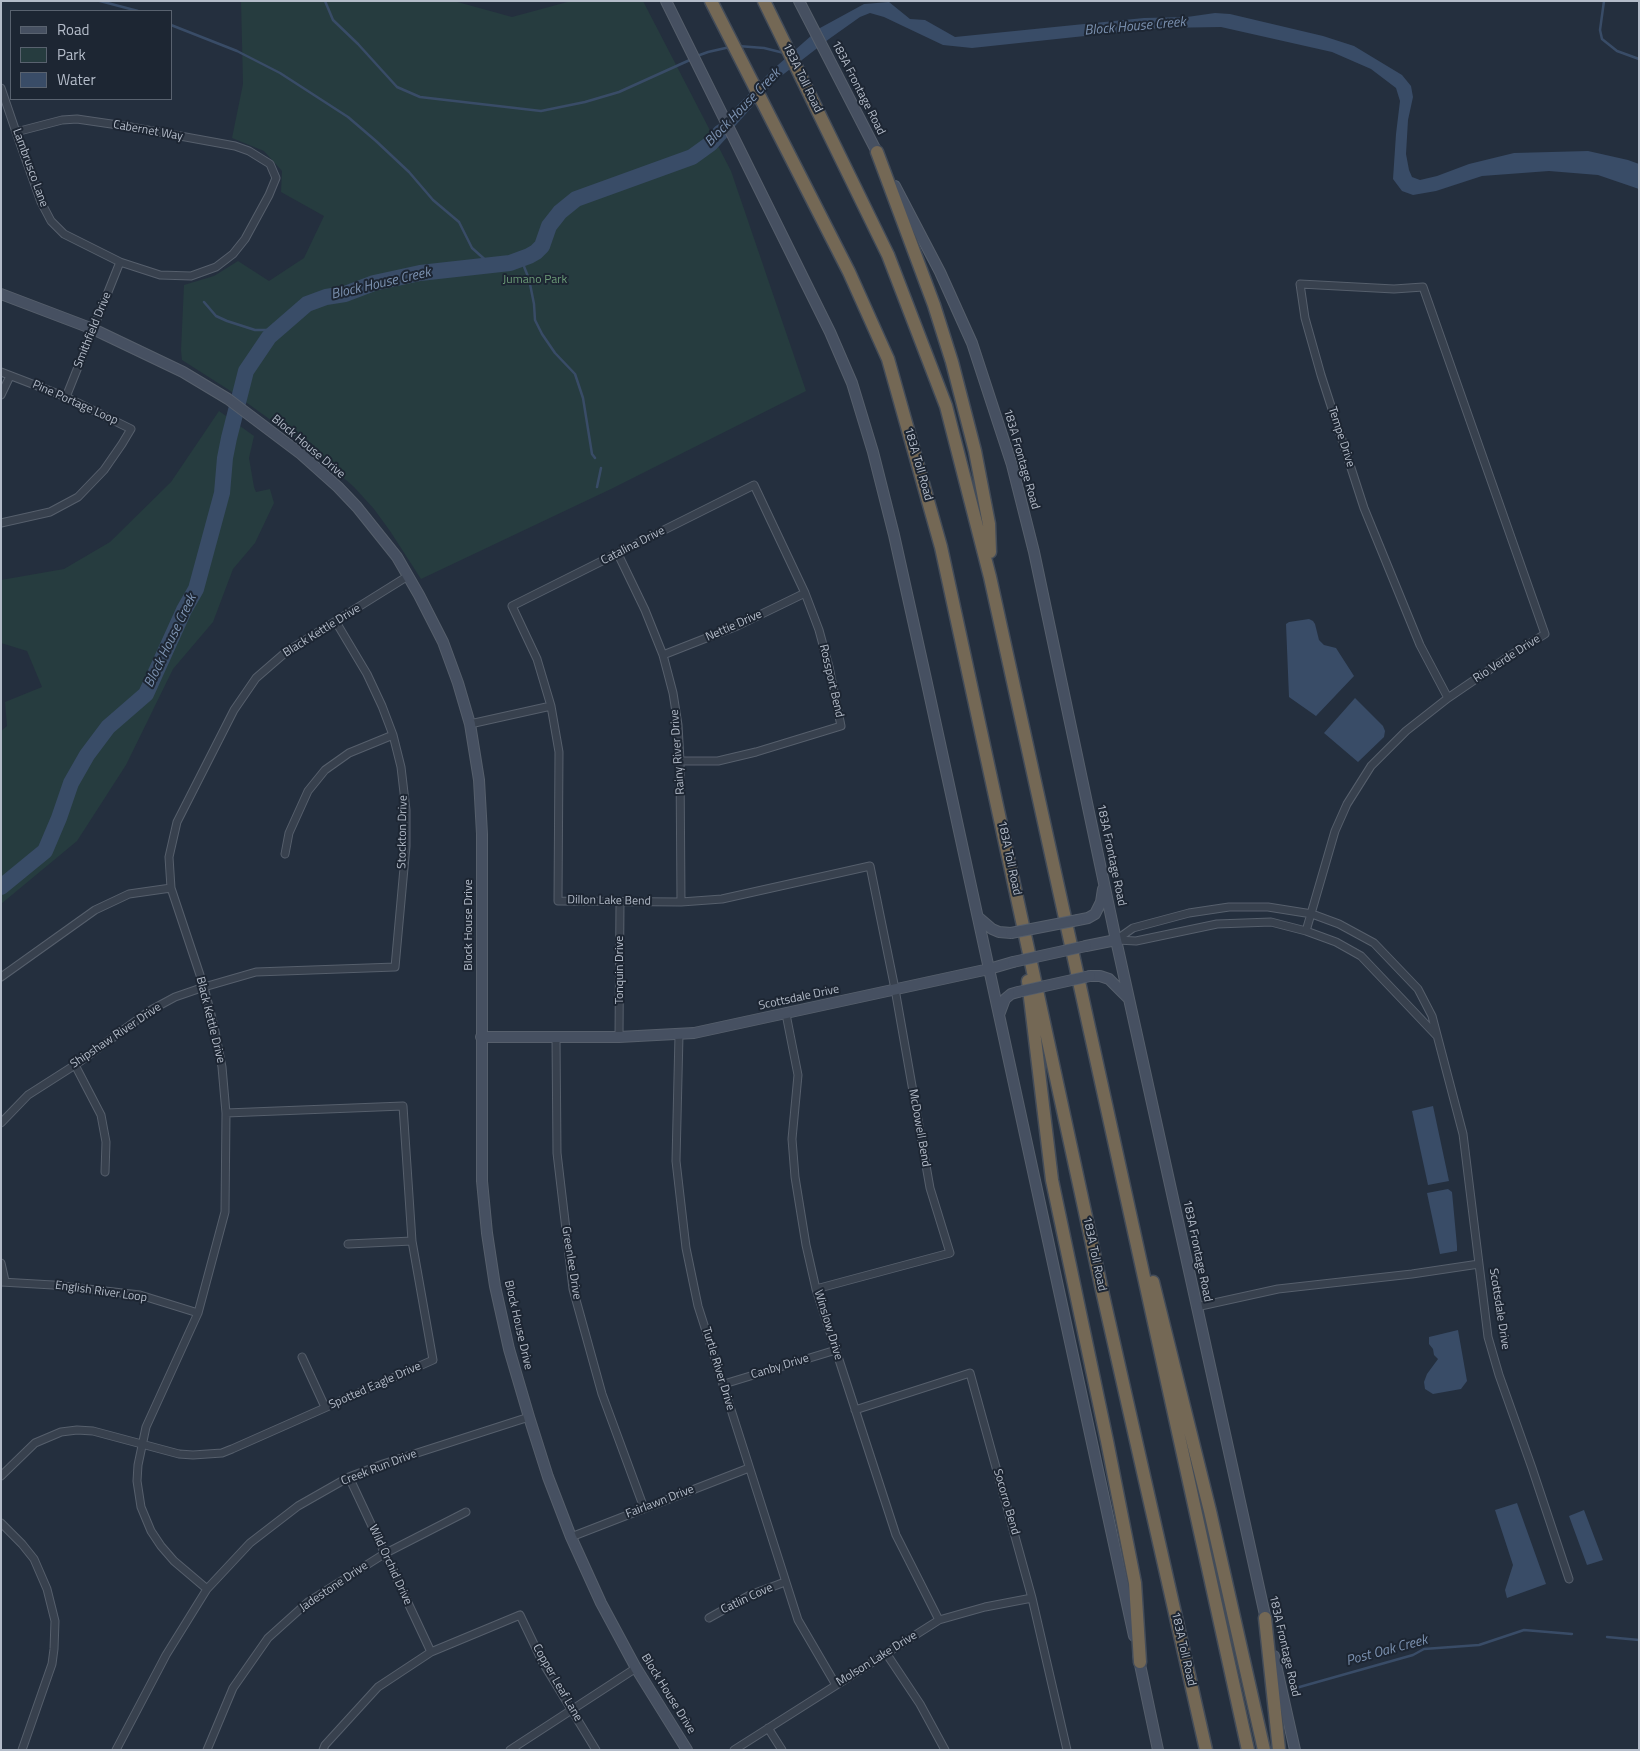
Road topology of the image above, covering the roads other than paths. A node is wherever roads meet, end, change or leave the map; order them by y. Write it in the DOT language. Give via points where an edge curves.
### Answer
graph roads {
  1 [pos="666,1"];
  2 [pos="711,1"];
  3 [pos="764,1"];
  4 [pos="799,1"];
  5 [pos="1,88"];
  6 [pos="16,132"];
  7 [pos="877,152"];
  8 [pos="273,170"];
  9 [pos="120,262"];
  10 [pos="1423,288"];
  11 [pos="1,294"];
  12 [pos="93,330"];
  13 [pos="1,372"];
  14 [pos="10,376"];
  15 [pos="1,395"];
  16 [pos="66,397"];
  17 [pos="754,485"];
  18 [pos="1,523"];
  19 [pos="618,554"];
  20 [pos="408,576"];
  21 [pos="990,577"];
  22 [pos="805,593"];
  23 [pos="512,606"];
  24 [pos="336,622"];
  25 [pos="663,655"];
  26 [pos="1448,698"];
  27 [pos="551,706"];
  28 [pos="470,724"];
  29 [pos="393,735"];
  30 [pos="680,761"];
  31 [pos="284,854"];
  32 [pos="870,866"];
  33 [pos="1104,881"];
  34 [pos="171,888"];
  35 [pos="620,902"];
  36 [pos="681,902"];
  37 [pos="1019,906"];
  38 [pos="1312,914"];
  39 [pos="978,916"];
  40 [pos="1306,931"];
  41 [pos="1116,940"];
  42 [pos="395,967"];
  43 [pos="989,969"];
  44 [pos="1,977"];
  45 [pos="204,987"];
  46 [pos="895,990"];
  47 [pos="1130,1000"];
  48 [pos="786,1014"];
  49 [pos="998,1018"];
  50 [pos="679,1035"];
  51 [pos="1437,1035"];
  52 [pos="481,1037"];
  53 [pos="556,1038"];
  54 [pos="619,1038"];
  55 [pos="75,1065"];
  56 [pos="226,1113"];
  57 [pos="1,1123"];
  58 [pos="105,1172"];
  59 [pos="1130,1216"];
  60 [pos="412,1241"];
  61 [pos="348,1244"];
  62 [pos="1,1263"];
  63 [pos="1478,1264"];
  64 [pos="3,1281"];
  65 [pos="816,1289"];
  66 [pos="1196,1306"];
  67 [pos="198,1313"];
  68 [pos="836,1350"];
  69 [pos="302,1358"];
  70 [pos="724,1384"];
  71 [pos="325,1407"];
  72 [pos="855,1410"];
  73 [pos="529,1418"];
  74 [pos="142,1444"];
  75 [pos="749,1468"];
  76 [pos="1,1476"];
  77 [pos="349,1477"];
  78 [pos="644,1508"];
  79 [pos="466,1512"];
  80 [pos="1,1523"];
  81 [pos="571,1537"];
  82 [pos="384,1554"];
  83 [pos="1569,1580"];
  84 [pos="785,1582"];
  85 [pos="207,1589"];
  86 [pos="1032,1598"];
  87 [pos="709,1618"];
  88 [pos="1265,1618"];
  89 [pos="939,1620"];
  90 [pos="431,1652"];
  91 [pos="886,1653"];
  92 [pos="1140,1662"];
  93 [pos="636,1668"];
  94 [pos="836,1685"];
  95 [pos="571,1710"];
  96 [pos="768,1728"];
  97 [pos="1262,1745"];
  98 [pos="22,1750"];
  99 [pos="116,1750"];
  100 [pos="207,1750"];
  101 [pos="323,1750"];
  102 [pos="510,1750"];
  103 [pos="596,1750"];
  104 [pos="688,1750"];
  105 [pos="734,1750"];
  106 [pos="782,1750"];
  107 [pos="944,1750"];
  108 [pos="1067,1750"];
  109 [pos="1158,1750"];
  110 [pos="1206,1750"];
  111 [pos="1248,1750"];
  112 [pos="1279,1750"];
  113 [pos="1295,1750"];
  1 -- 39 [label="main road" via="830,332 852,383 894,535"];
  2 -- 37 [label="highway, 183A Toll Road" via="849,272 888,358 941,547"];
  3 -- 21 [label="highway, 183A Toll Road" via="888,256 946,406"];
  4 -- 7 [label="main road, 183A Frontage Road"];
  5 -- 6 [label="street, Lambrusco Lane"];
  6 -- 8 [label="street, Cabernet Way" via="77,119 126,126 235,146 259,156"];
  6 -- 9 [label="street, Lambrusco Lane" via="51,221 64,234"];
  7 -- 21 [label="highway" via="952,362 975,451 989,524"];
  7 -- 33 [label="main road, 183A Frontage Road" via="940,272 972,343 1012,465 1034,552"];
  8 -- 9 [label="street, Lambrusco Lane" via="274,183 245,239 234,254 216,267 191,276 160,275"];
  9 -- 12 [label="street, Smithfield Drive"];
  10 -- 26 [label="street, Rio Verde Drive" via="1545,634"];
  10 -- 26 [label="street, Tempe Drive" via="1300,284 1305,318 1321,375 1364,508 1420,645"];
  11 -- 12 [label="main road, Block House Drive"];
  12 -- 16 [label="street, Smithfield Drive"];
  12 -- 20 [label="main road, Block House Drive" via="178,369 228,399 301,454 357,507"];
  13 -- 14 [label="street, Pine Portage Loop"];
  14 -- 15 [label="street"];
  14 -- 16 [label="street, Pine Portage Loop"];
  16 -- 18 [label="street, Pine Portage Loop" via="131,429 104,470 78,497 50,512"];
  17 -- 19 [label="street, Catalina Drive"];
  17 -- 22 [label="street, Rossport Bend"];
  19 -- 23 [label="street, Catalina Drive"];
  19 -- 25 [label="street, Rainy River Drive"];
  20 -- 24 [label="street, Black Kettle Drive"];
  20 -- 28 [label="main road, Block House Drive" via="443,642"];
  21 -- 59 [label="highway, 183A Toll Road"];
  22 -- 25 [label="street, Nettie Drive" via="737,626"];
  22 -- 30 [label="street, Rossport Bend" via="819,630 841,726 718,761"];
  23 -- 27 [label="street, Dillon Lake Bend" via="537,659"];
  24 -- 29 [label="street, Stockton Drive" via="368,674"];
  24 -- 34 [label="street, Black Kettle Drive" via="286,652 256,678 234,710 178,822 169,857"];
  25 -- 30 [label="street, Rainy River Drive" via="678,725"];
  26 -- 38 [label="street, Rio Verde Drive" via="1406,731 1371,766 1347,804 1335,831"];
  27 -- 28 [label="street"];
  27 -- 35 [label="street, Dillon Lake Bend" via="559,752 558,901"];
  28 -- 52 [label="main road, Block House Drive" via="479,780 482,834"];
  29 -- 31 [label="street" via="349,752 325,770 308,791 289,833"];
  29 -- 42 [label="street, Stockton Drive" via="406,810 406,846"];
  30 -- 36 [label="street, Rainy River Drive"];
  32 -- 36 [label="street, Dillon Lake Bend" via="722,899"];
  32 -- 46 [label="street, McDowell Bend"];
  33 -- 39 [label="main road, bridge" via="1099,908 1088,918 1011,933 992,929"];
  33 -- 41 [label="main road, 183A Frontage Road"];
  34 -- 44 [label="street" via="129,894 95,910"];
  34 -- 45 [label="street, Black Kettle Drive"];
  35 -- 36 [label="street, Dillon Lake Bend"];
  35 -- 54 [label="street, Tonquin Drive"];
  37 -- 92 [label="highway" via="1052,1180 1135,1583"];
  37 -- 110 [label="highway, 183A Toll Road"];
  38 -- 40 [label="street, Rio Verde Drive"];
  38 -- 41 [label="street, Scottsdale Drive" via="1268,907 1229,907 1190,913 1134,928"];
  38 -- 51 [label="street, Scottsdale Drive" via="1374,943 1418,989 1432,1016"];
  39 -- 43 [label="main road"];
  40 -- 41 [label="street, Scottsdale Drive" via="1271,922 1217,924 1136,941"];
  40 -- 51 [label="street, Scottsdale Drive" via="1336,942 1360,956"];
  41 -- 43 [label="main road, Scottsdale Drive, bridge"];
  41 -- 47 [label="main road, 183A Frontage Road"];
  42 -- 45 [label="street, Shipshaw River Drive" via="256,972"];
  43 -- 46 [label="main road, Scottsdale Drive"];
  43 -- 49 [label="main road"];
  45 -- 55 [label="street, Shipshaw River Drive" via="151,1010"];
  45 -- 56 [label="street, Black Kettle Drive" via="222,1067"];
  46 -- 48 [label="main road, Scottsdale Drive"];
  46 -- 65 [label="street, McDowell Bend" via="930,1188 950,1253"];
  47 -- 49 [label="main road, bridge" via="1109,979 1090,976 1012,994 1005,999"];
  47 -- 66 [label="main road, 183A Frontage Road"];
  48 -- 50 [label="main road, Scottsdale Drive"];
  48 -- 65 [label="street, Winslow Drive" via="798,1075 792,1139 795,1177"];
  49 -- 92 [label="main road"];
  50 -- 54 [label="main road, Scottsdale Drive"];
  50 -- 70 [label="street, Turtle River Drive" via="676,1161 686,1248 698,1306"];
  51 -- 63 [label="street, Scottsdale Drive" via="1462,1134"];
  52 -- 53 [label="main road, Scottsdale Drive"];
  52 -- 73 [label="main road, Block House Drive" via="482,1181 486,1233 509,1349"];
  53 -- 54 [label="main road, Scottsdale Drive"];
  53 -- 78 [label="street, Greenlee Drive" via="557,1153 574,1289 602,1394"];
  55 -- 57 [label="street, Shipshaw River Drive" via="28,1095"];
  55 -- 58 [label="street" via="101,1115 106,1142"];
  56 -- 60 [label="street, Spotted Eagle Drive" via="403,1106"];
  56 -- 67 [label="street, Black Kettle Drive" via="225,1212"];
  59 -- 97 [label="highway" via="1154,1288 1210,1511"];
  59 -- 111 [label="highway, 183A Toll Road"];
  60 -- 61 [label="street"];
  60 -- 71 [label="street, Spotted Eagle Drive" via="433,1360"];
  62 -- 64 [label="street"];
  63 -- 66 [label="street" via="1278,1289"];
  63 -- 83 [label="street, Scottsdale Drive" via="1488,1337 1496,1366"];
  64 -- 67 [label="street, English River Loop" via="140,1295"];
  65 -- 68 [label="street, Winslow Drive"];
  66 -- 88 [label="main road, 183A Frontage Road"];
  67 -- 74 [label="street, Black Kettle Drive" via="146,1427"];
  68 -- 70 [label="street, Canby Drive"];
  68 -- 72 [label="street, Winslow Drive"];
  69 -- 71 [label="street"];
  70 -- 75 [label="street, Turtle River Drive"];
  71 -- 74 [label="street, Spotted Eagle Drive" via="222,1453 179,1454"];
  72 -- 86 [label="street, Socorro Bend" via="970,1373"];
  72 -- 89 [label="street, Winslow Drive" via="896,1535"];
  73 -- 77 [label="street, Creek Run Drive"];
  73 -- 81 [label="main road, Block House Drive"];
  74 -- 76 [label="street, Spotted Eagle Drive" via="93,1431 61,1432 35,1443"];
  74 -- 85 [label="street, Black Kettle Drive" via="137,1481 146,1520 174,1561"];
  75 -- 78 [label="street, Fairlawn Drive"];
  75 -- 84 [label="street, Turtle River Drive"];
  77 -- 82 [label="street, Wild Orchid Drive"];
  77 -- 85 [label="street, Creek Run Drive" via="298,1506 250,1543"];
  78 -- 81 [label="street, Fairlawn Drive"];
  79 -- 82 [label="street, Jadestone Drive"];
  80 -- 98 [label="street" via="34,1559 52,1603 54,1621 52,1664"];
  81 -- 93 [label="main road, Block House Drive"];
  82 -- 90 [label="street, Wild Orchid Drive"];
  82 -- 100 [label="street, Jadestone Drive" via="308,1602 268,1638 233,1688"];
  84 -- 87 [label="street, Catlin Cove"];
  84 -- 94 [label="street, Turtle River Drive" via="798,1620"];
  85 -- 99 [label="street, Creek Run Drive" via="166,1655"];
  86 -- 89 [label="street, Molson Lake Drive"];
  86 -- 108 [label="street, Socorro Bend"];
  88 -- 112 [label="highway"];
  88 -- 113 [label="main road, 183A Frontage Road"];
  89 -- 91 [label="street, Molson Lake Drive"];
  90 -- 95 [label="street, Copper Leaf Lane" via="520,1615"];
  90 -- 101 [label="street" via="378,1687"];
  91 -- 94 [label="street, Molson Lake Drive"];
  91 -- 107 [label="street" via="920,1704"];
  92 -- 109 [label="main road"];
  93 -- 95 [label="street"];
  93 -- 104 [label="main road, Block House Drive"];
  94 -- 96 [label="street, Molson Lake Drive"];
  95 -- 102 [label="street"];
  95 -- 103 [label="street, Copper Leaf Lane"];
  96 -- 105 [label="street, Molson Lake Drive"];
  96 -- 106 [label="street"];
}
